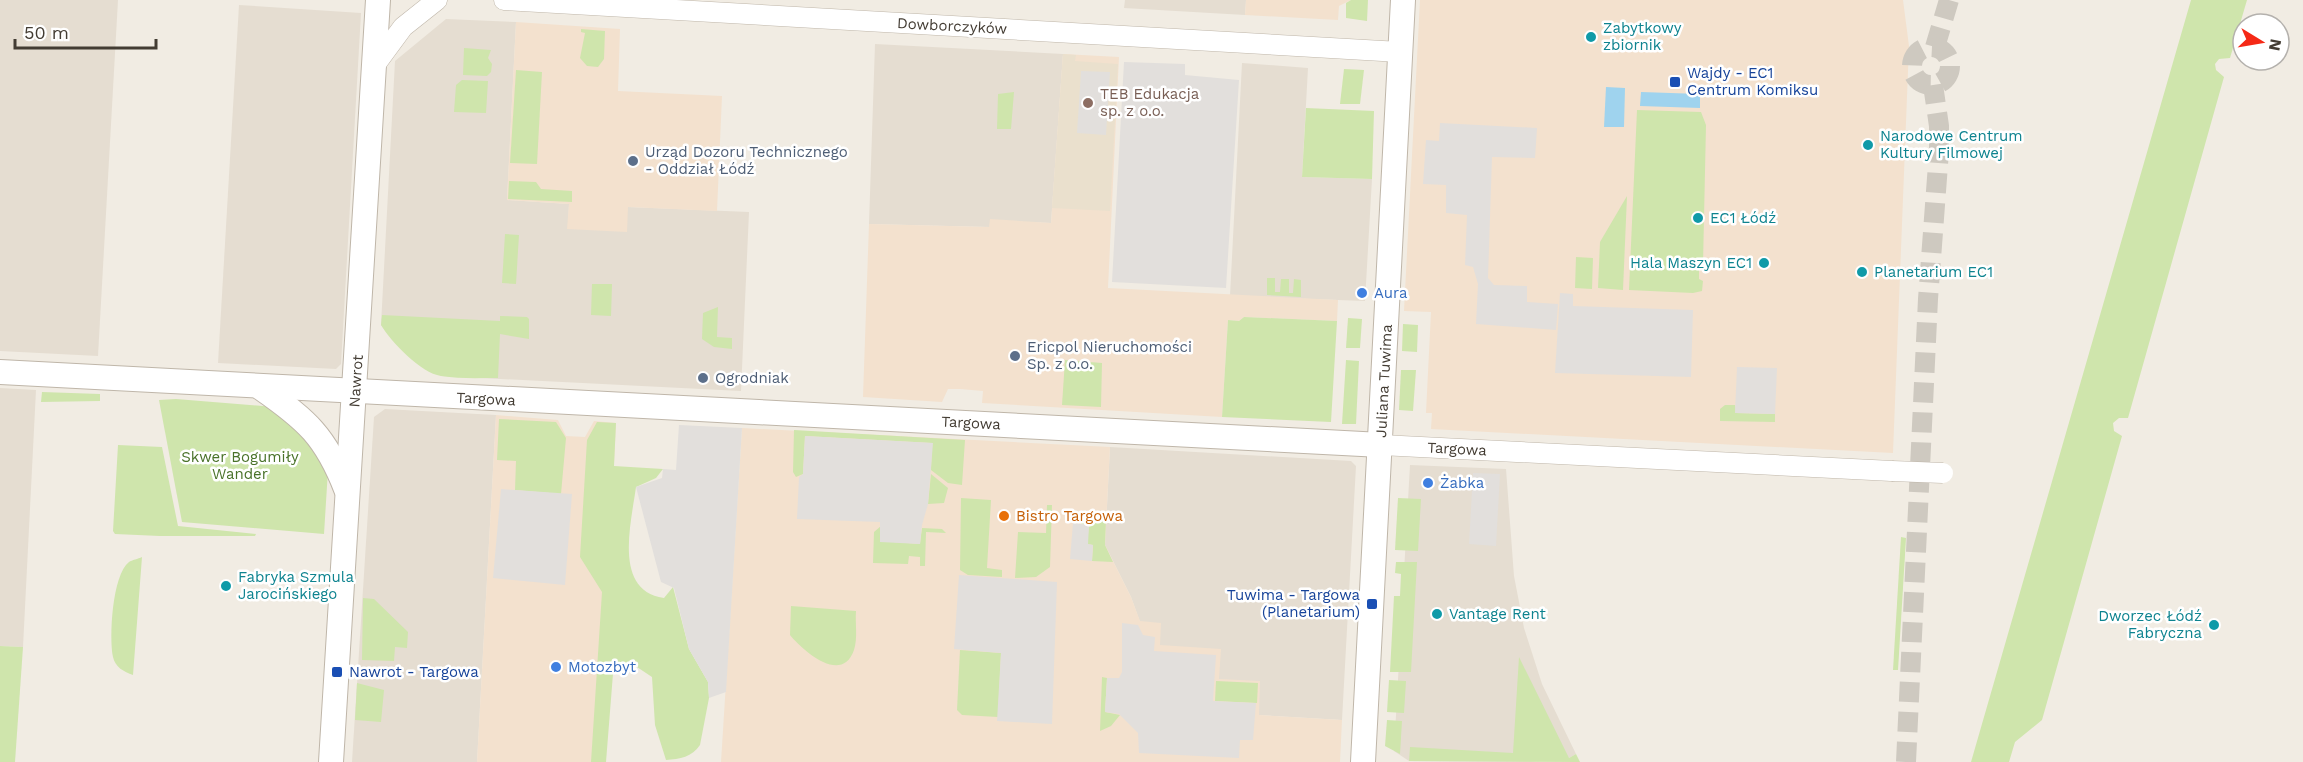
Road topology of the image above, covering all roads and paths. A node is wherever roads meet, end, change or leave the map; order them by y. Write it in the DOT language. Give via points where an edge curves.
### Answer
graph roads {
  1 [pos="378,0"];
  2 [pos="436,0"];
  3 [pos="504,0"];
  4 [pos="1403,0"];
  5 [pos="1400,52"];
  6 [pos="375,65"];
  7 [pos="0,372"];
  8 [pos="259,386"];
  9 [pos="356,392"];
  10 [pos="1381,445"];
  11 [pos="1943,472"];
  12 [pos="348,496"];
  13 [pos="331,762"];
  14 [pos="1364,762"];
  1 -- 6 [label="street, Nawrot"];
  2 -- 6 [label="street" via="403,27"];
  3 -- 5 [label="street, Dowborczyków"];
  4 -- 5 [label="street, Juliana Tuwima"];
  5 -- 10 [label="street, Juliana Tuwima"];
  6 -- 9 [label="street, Nawrot"];
  7 -- 8 [label="street, Targowa"];
  8 -- 9 [label="street, Targowa"];
  8 -- 12 [label="street" via="313,430 333,458"];
  9 -- 10 [label="street, Targowa"];
  9 -- 12 [label="street, Nawrot"];
  10 -- 11 [label="street, Targowa, bridge"];
  10 -- 14 [label="street, Juliana Tuwima"];
  12 -- 13 [label="street, Nawrot"];
}
